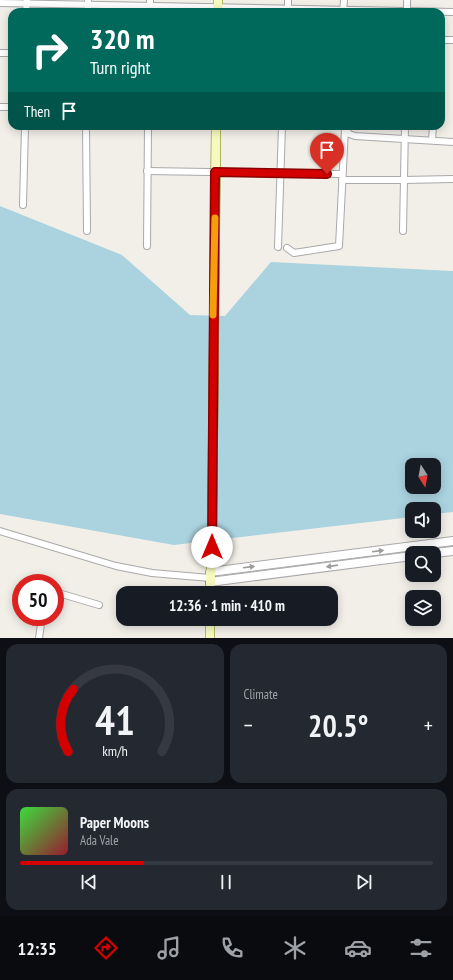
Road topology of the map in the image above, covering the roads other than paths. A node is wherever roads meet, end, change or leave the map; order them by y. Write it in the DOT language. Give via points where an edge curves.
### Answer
graph roads {
  1 [pos="27,2"];
  2 [pos="88,2"];
  3 [pos="0,3"];
  4 [pos="150,6"];
  5 [pos="218,6"];
  6 [pos="253,8"];
  7 [pos="25,130"];
  8 [pos="86,130"];
  9 [pos="148,130"];
  10 [pos="216,130"];
  11 [pos="282,130"];
  12 [pos="345,130"];
  13 [pos="347,130"];
  14 [pos="405,130"];
  15 [pos="433,130"];
  16 [pos="405,139"];
  17 [pos="432,140"];
  18 [pos="453,142"];
  19 [pos="148,172"];
  20 [pos="215,172"];
  21 [pos="280,173"];
  22 [pos="342,177"];
  23 [pos="453,178"];
  24 [pos="404,180"];
  25 [pos="23,205"];
  26 [pos="87,231"];
  27 [pos="403,231"];
  28 [pos="147,246"];
  29 [pos="278,247"];
  30 [pos="287,248"];
  31 [pos="0,531"];
  32 [pos="453,542"];
  33 [pos="453,551"];
  34 [pos="441,552"];
  35 [pos="405,557"];
  36 [pos="210,577"];
  37 [pos="210,586"];
  38 [pos="64,595"];
  39 [pos="99,605"];
  40 [pos="41,626"];
  41 [pos="210,626"];
  42 [pos="39,638"];
  43 [pos="210,638"];
  1 -- 2 [label="street"];
  1 -- 3 [label="street"];
  2 -- 4 [label="street"];
  4 -- 5 [label="street"];
  5 -- 6 [label="street"];
  7 -- 25 [label="street"];
  8 -- 26 [label="street"];
  9 -- 19 [label="street"];
  10 -- 20 [label="main road"];
  11 -- 21 [label="street"];
  12 -- 22 [label="street"];
  13 -- 16 [label="street" via="355,136"];
  14 -- 16 [label="street"];
  15 -- 17 [label="street"];
  16 -- 17 [label="street"];
  16 -- 24 [label="street"];
  17 -- 18 [label="street"];
  19 -- 20 [label="street"];
  19 -- 28 [label="street"];
  20 -- 21 [label="street"];
  20 -- 36 [label="main road"];
  21 -- 22 [label="street"];
  21 -- 29 [label="street"];
  22 -- 24 [label="street"];
  22 -- 30 [label="street" via="339,246 294,253"];
  23 -- 24 [label="street"];
  24 -- 27 [label="street"];
  31 -- 36 [label="street" via="116,566 152,573"];
  36 -- 32 [label="street, one-way"];
  33 -- 34 [label="street"];
  35 -- 36 [label="street, one-way"];
  36 -- 37 [label="main road"];
  38 -- 39 [label="street"];
  40 -- 42 [label="street"];
  41 -- 43 [label="main road"];
}
